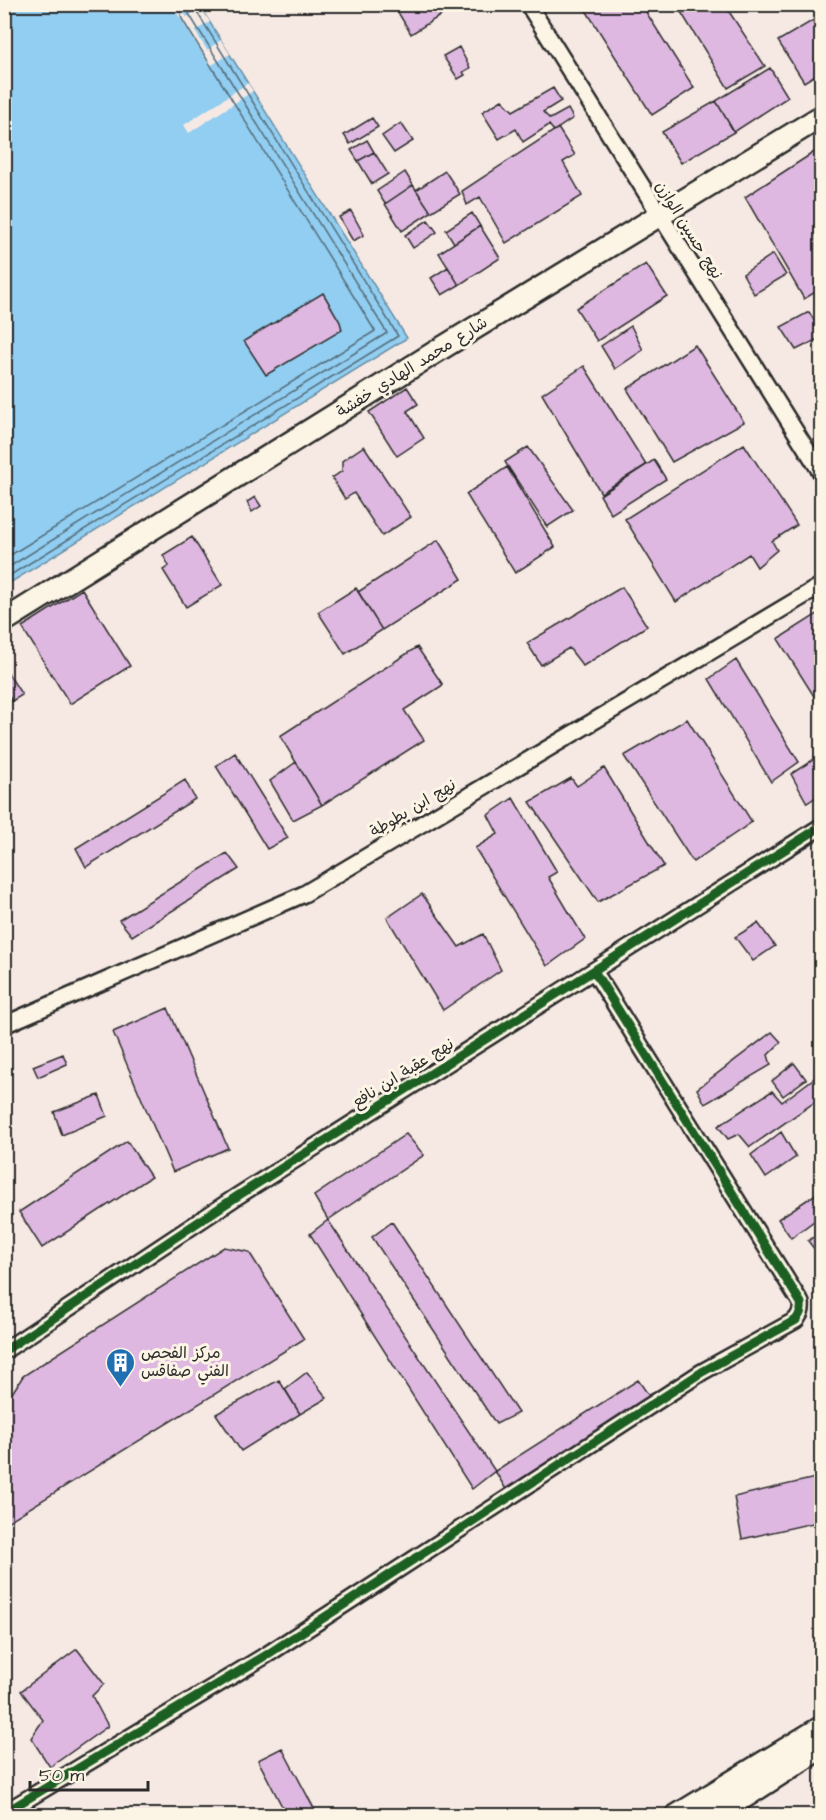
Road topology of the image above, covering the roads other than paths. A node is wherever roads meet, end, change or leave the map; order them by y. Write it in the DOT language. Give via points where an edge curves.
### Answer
graph roads {
  1 [pos="528,4"];
  2 [pos="822,116"];
  3 [pos="658,216"];
  4 [pos="822,474"];
  5 [pos="822,585"];
  6 [pos="4,621"];
  7 [pos="822,826"];
  8 [pos="594,971"];
  9 [pos="4,1025"];
  10 [pos="4,1351"];
  11 [pos="820,1737"];
  12 [pos="4,1813"];
  13 [pos="676,1815"];
  14 [pos="715,1815"];
  1 -- 3 [label="street, نهج حسين الوازن"];
  2 -- 3 [label="street, شارع محمد الهادي خفشة"];
  3 -- 4 [label="street, نهج حسين الوازن"];
  3 -- 6 [label="street, شارع محمد الهادي خفشة"];
  5 -- 9 [label="street, نهج ابن بطوطة" via="304,894"];
  7 -- 8 [label="street, نهج عقبة ابن نافع"];
  8 -- 10 [label="street, نهج عقبة ابن نافع" via="236,1197"];
  8 -- 12 [label="street" via="801,1303 800,1315 702,1372 268,1654"];
  11 -- 13 [label="street"];
  11 -- 14 [label="street"];
}
